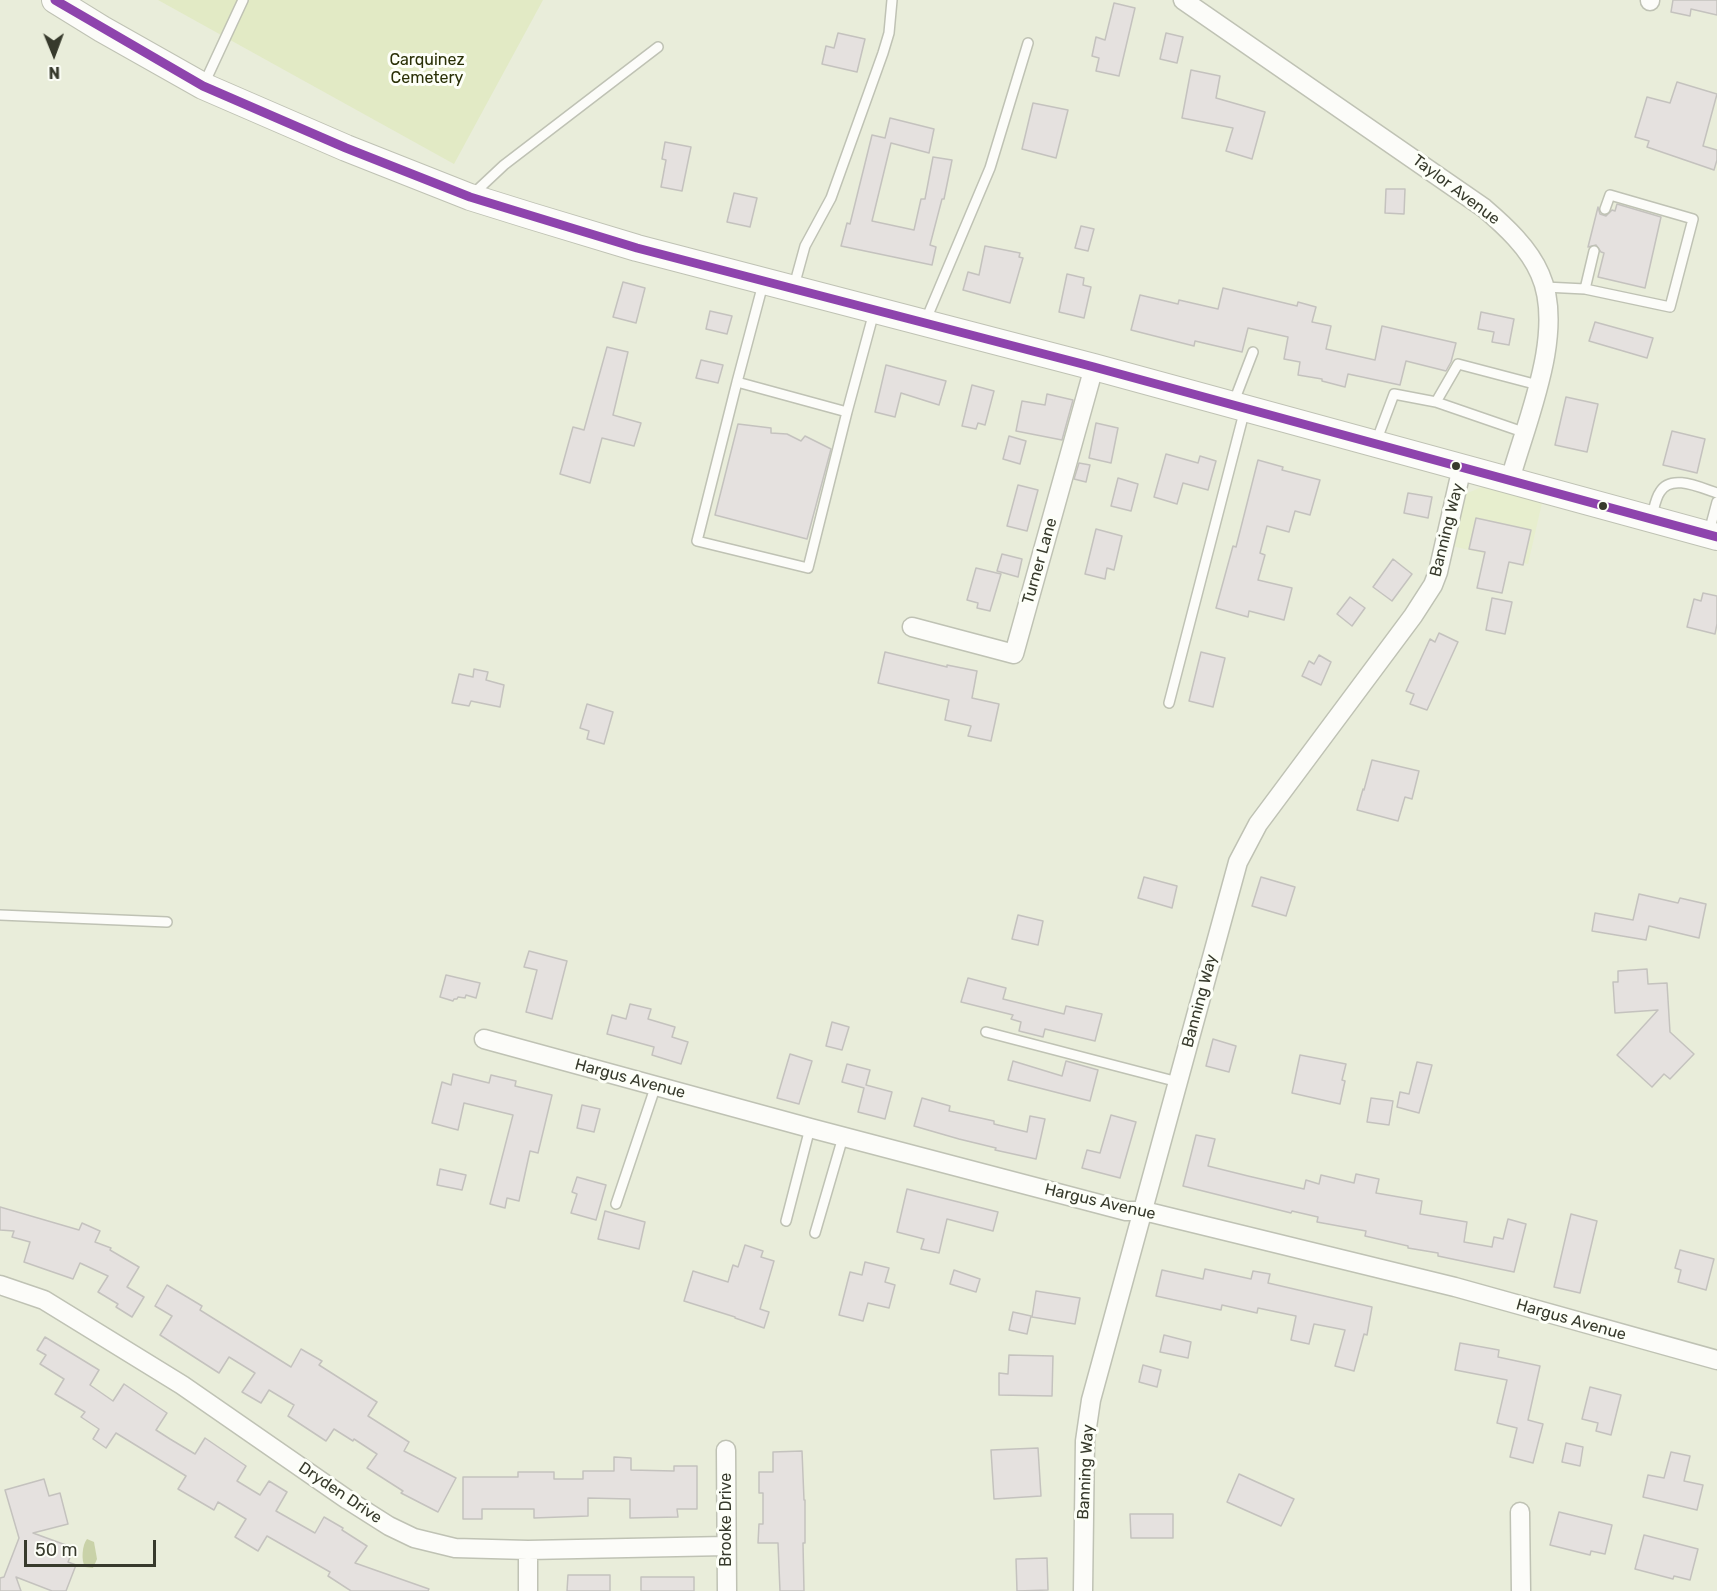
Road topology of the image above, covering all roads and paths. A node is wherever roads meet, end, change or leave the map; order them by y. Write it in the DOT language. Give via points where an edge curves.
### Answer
graph roads {
  1 [pos="55,0"];
  2 [pos="243,0"];
  3 [pos="892,0"];
  4 [pos="1183,0"];
  5 [pos="1028,43"];
  6 [pos="658,47"];
  7 [pos="203,86"];
  8 [pos="470,196"];
  9 [pos="1605,209"];
  10 [pos="1594,250"];
  11 [pos="764,281"];
  12 [pos="1545,287"];
  13 [pos="794,288"];
  14 [pos="1585,289"];
  15 [pos="875,310"];
  16 [pos="925,322"];
  17 [pos="1253,352"];
  18 [pos="1095,366"];
  19 [pos="736,382"];
  20 [pos="1538,385"];
  21 [pos="1436,402"];
  22 [pos="1239,406"];
  23 [pos="847,412"];
  24 [pos="1523,432"];
  25 [pos="1376,442"];
  26 [pos="1462,467"];
  27 [pos="1510,480"];
  28 [pos="1717,493"];
  29 [pos="1717,502"];
  30 [pos="1651,519"];
  31 [pos="1712,536"];
  32 [pos="912,627"];
  33 [pos="1169,703"];
  34 [pos="0,915"];
  35 [pos="166,922"];
  36 [pos="987,1032"];
  37 [pos="484,1039"];
  38 [pos="1178,1082"];
  39 [pos="656,1085"];
  40 [pos="810,1128"];
  41 [pos="843,1137"];
  42 [pos="616,1204"];
  43 [pos="1144,1211"];
  44 [pos="786,1221"];
  45 [pos="815,1233"];
  46 [pos="0,1285"];
  47 [pos="1717,1360"];
  48 [pos="726,1450"];
  49 [pos="1520,1512"];
  50 [pos="726,1546"];
  51 [pos="528,1550"];
  52 [pos="528,1591"];
  53 [pos="727,1591"];
  54 [pos="1083,1591"];
  55 [pos="1521,1591"];
  1 -- 7 [label="main road"];
  2 -- 7 [label="lane"];
  3 -- 13 [label="lane" via="883,53 831,198 805,246"];
  4 -- 12 [label="street, Taylor Avenue" via="1484,208 1525,250"];
  5 -- 16 [label="lane" via="990,168"];
  6 -- 8 [label="lane" via="504,165"];
  7 -- 8 [label="main road"];
  8 -- 11 [label="main road" via="637,248"];
  9 -- 14 [label="lane" via="1610,195 1693,219 1670,307"];
  10 -- 14 [label="lane"];
  11 -- 13 [label="main road"];
  11 -- 19 [label="lane"];
  12 -- 14 [label="lane"];
  12 -- 20 [label="street, Taylor Avenue" via="1550,322"];
  13 -- 15 [label="main road"];
  15 -- 16 [label="main road"];
  15 -- 23 [label="lane"];
  16 -- 18 [label="main road"];
  17 -- 22 [label="lane"];
  18 -- 22 [label="main road"];
  18 -- 32 [label="street, Turner Lane" via="1014,654"];
  19 -- 23 [label="lane"];
  19 -- 23 [label="lane" via="697,541 808,568"];
  20 -- 21 [label="lane" via="1458,364"];
  20 -- 24 [label="street, Taylor Avenue"];
  21 -- 24 [label="lane"];
  21 -- 25 [label="lane" via="1394,394"];
  22 -- 25 [label="main road"];
  22 -- 33 [label="lane"];
  24 -- 27 [label="street, Taylor Avenue"];
  25 -- 26 [label="main road"];
  26 -- 27 [label="main road"];
  26 -- 38 [label="street, Banning Way" via="1438,572 1429,591 1258,824 1245,848"];
  27 -- 30 [label="main road"];
  28 -- 30 [label="lane" via="1674,482 1666,484"];
  29 -- 31 [label="lane"];
  30 -- 31 [label="main road"];
  34 -- 35 [label="lane"];
  36 -- 38 [label="lane"];
  37 -- 39 [label="street, Hargus Avenue"];
  38 -- 43 [label="street, Banning Way"];
  39 -- 40 [label="street, Hargus Avenue"];
  39 -- 42 [label="lane"];
  40 -- 41 [label="street, Hargus Avenue"];
  40 -- 44 [label="lane"];
  41 -- 43 [label="street, Hargus Avenue" via="1126,1211"];
  41 -- 45 [label="lane"];
  43 -- 47 [label="street, Hargus Avenue" via="1455,1287"];
  43 -- 54 [label="street, Banning Way" via="1087,1420"];
  46 -- 51 [label="street, Dryden Drive" via="44,1300 93,1330 182,1385 348,1500 406,1534 455,1548"];
  48 -- 50 [label="street, Brooke Drive"];
  49 -- 55 [label="street"];
  50 -- 51 [label="street, Dryden Drive"];
  50 -- 53 [label="street, Brooke Drive"];
  51 -- 52 [label="street"];
}
